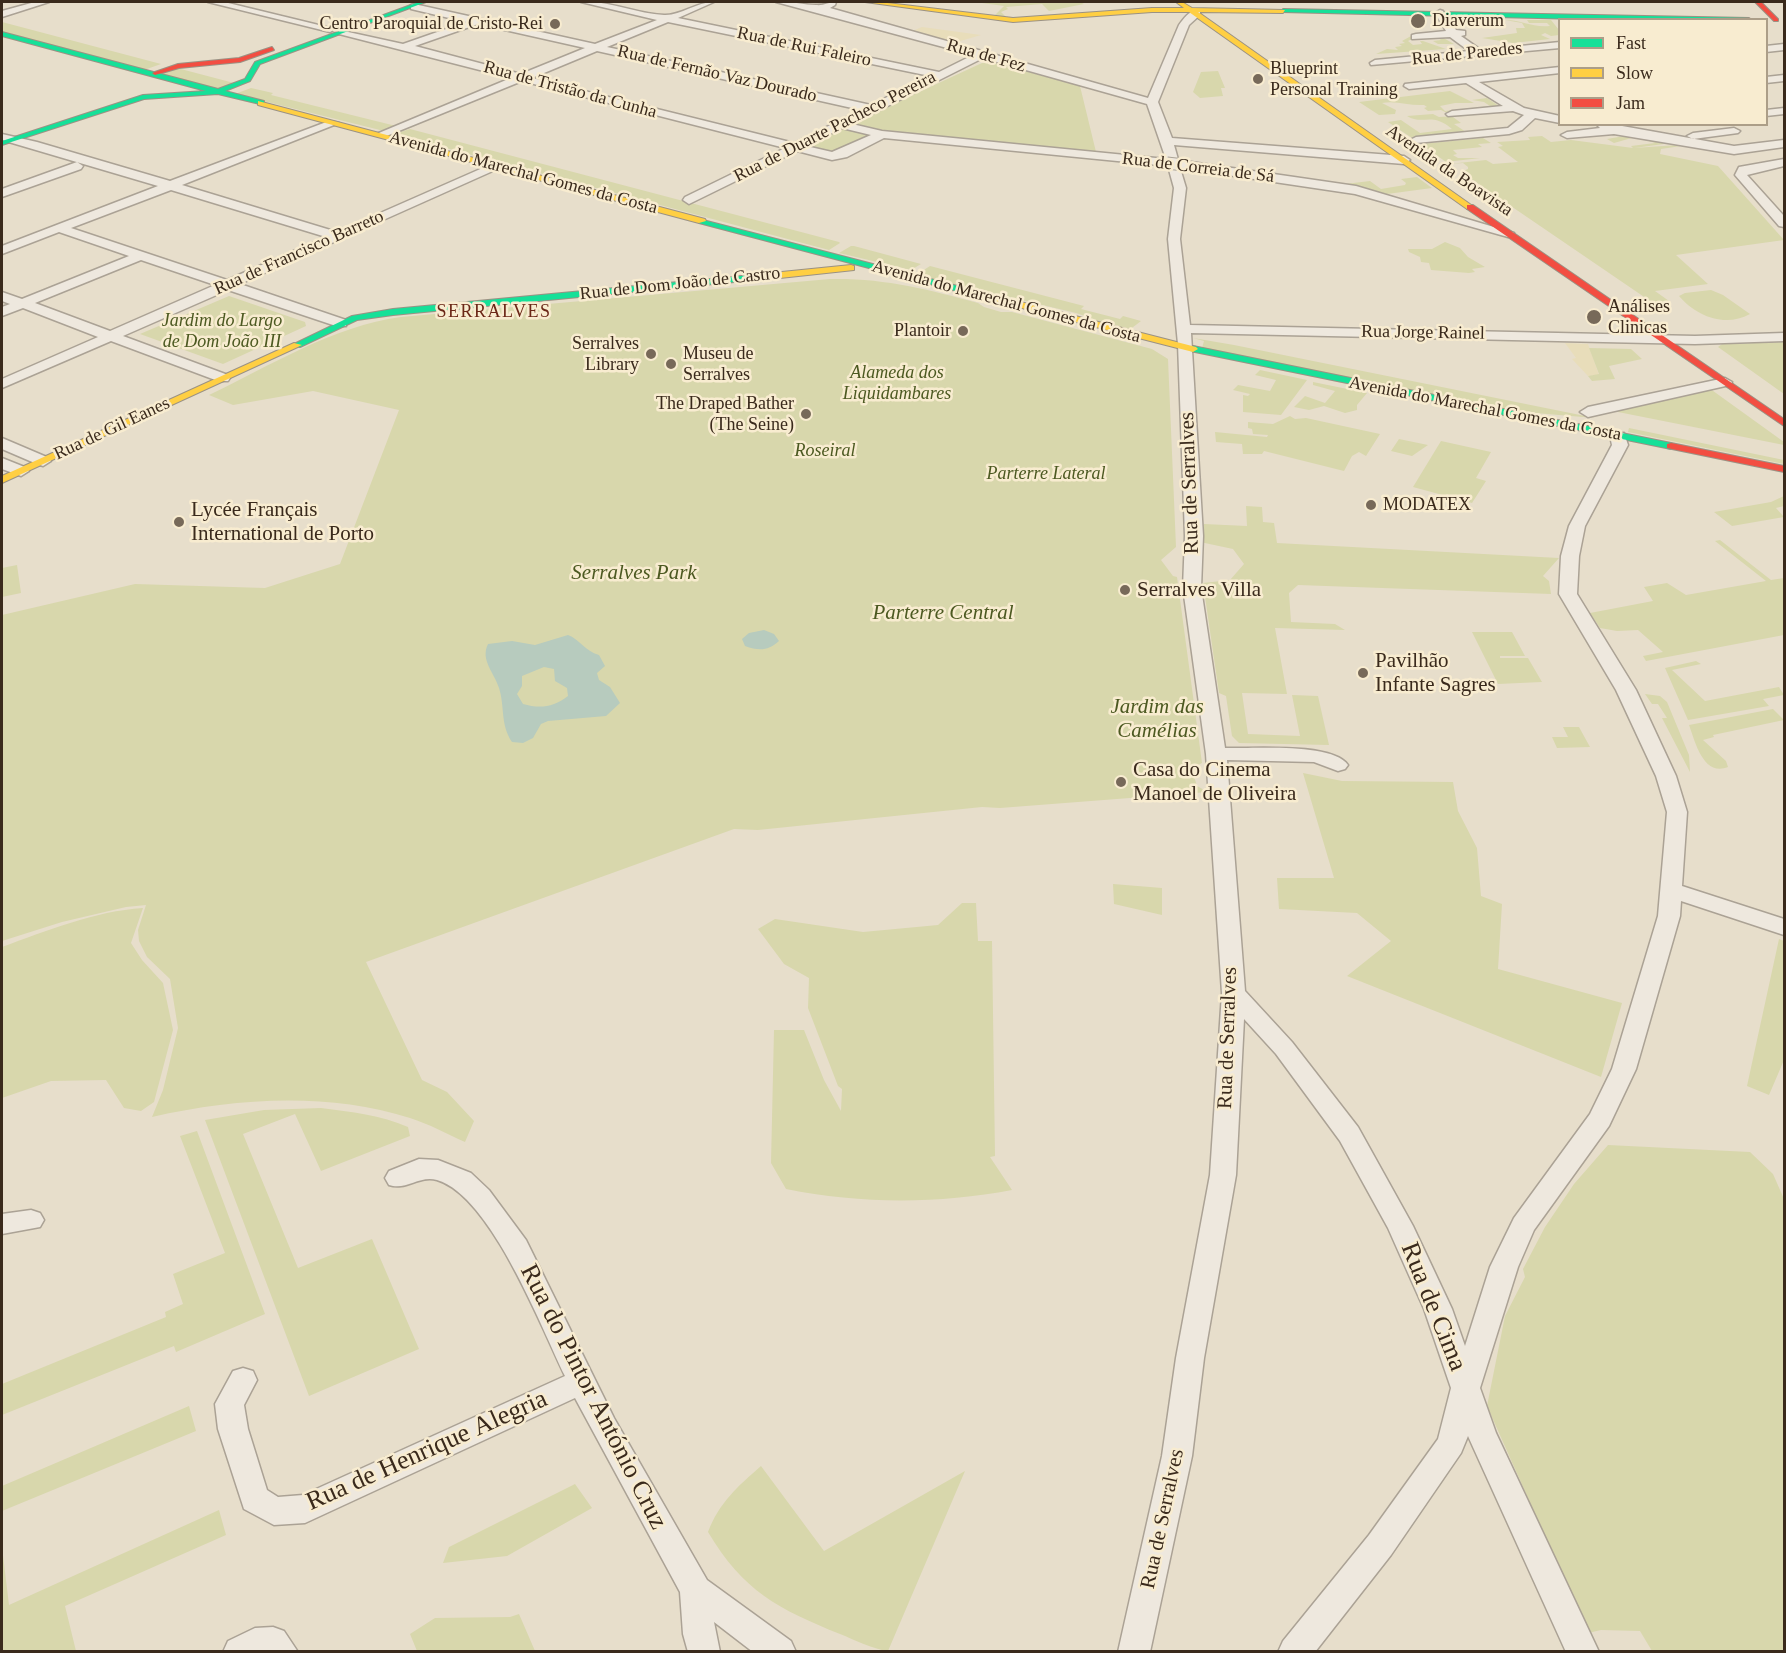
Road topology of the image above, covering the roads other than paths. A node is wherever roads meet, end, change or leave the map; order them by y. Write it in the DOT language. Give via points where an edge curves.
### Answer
graph roads {
  1 [pos="44,2"];
  2 [pos="213,2"];
  3 [pos="586,2"];
  4 [pos="709,2"];
  5 [pos="781,2"];
  6 [pos="836,2"];
  7 [pos="868,2"];
  8 [pos="1178,2"];
  9 [pos="1758,2"];
  10 [pos="413,3"];
  11 [pos="1198,8"];
  12 [pos="821,9"];
  13 [pos="1164,10"];
  14 [pos="1216,10"];
  15 [pos="1246,10"];
  16 [pos="1440,13"];
  17 [pos="2,14"];
  18 [pos="669,18"];
  19 [pos="1661,18"];
  20 [pos="2,20"];
  21 [pos="1776,20"];
  22 [pos="478,21"];
  23 [pos="1184,25"];
  24 [pos="337,30"];
  25 [pos="1456,33"];
  26 [pos="3,35"];
  27 [pos="1416,37"];
  28 [pos="1558,45"];
  29 [pos="403,46"];
  30 [pos="596,47"];
  31 [pos="1785,47"];
  32 [pos="1768,49"];
  33 [pos="1479,53"];
  34 [pos="981,55"];
  35 [pos="1375,63"];
  36 [pos="178,66"];
  37 [pos="1558,70"];
  38 [pos="152,74"];
  39 [pos="939,75"];
  40 [pos="1514,75"];
  41 [pos="521,78"];
  42 [pos="1785,78"];
  43 [pos="1467,80"];
  44 [pos="1768,80"];
  45 [pos="242,83"];
  46 [pos="1409,86"];
  47 [pos="263,88"];
  48 [pos="217,92"];
  49 [pos="143,97"];
  50 [pos="1152,102"];
  51 [pos="1513,108"];
  52 [pos="872,109"];
  53 [pos="1785,111"];
  54 [pos="1768,113"];
  55 [pos="1452,114"];
  56 [pos="1531,115"];
  57 [pos="385,120"];
  58 [pos="1558,120"];
  59 [pos="333,123"];
  60 [pos="404,125"];
  61 [pos="842,126"];
  62 [pos="1605,126"];
  63 [pos="1656,126"];
  64 [pos="1725,126"];
  65 [pos="1612,130"];
  66 [pos="1734,131"];
  67 [pos="432,132"];
  68 [pos="882,134"];
  69 [pos="380,135"];
  70 [pos="1567,135"];
  71 [pos="1665,139"];
  72 [pos="4,140"];
  73 [pos="1167,141"];
  74 [pos="1411,141"];
  75 [pos="1688,142"];
  76 [pos="1785,144"];
  77 [pos="1762,146"];
  78 [pos="798,148"];
  79 [pos="1638,148"];
  80 [pos="1734,150"];
  81 [pos="1427,155"];
  82 [pos="1689,155"];
  83 [pos="1404,160"];
  84 [pos="1785,163"];
  85 [pos="1175,164"];
  86 [pos="77,166"];
  87 [pos="498,166"];
  88 [pos="172,185"];
  89 [pos="157,191"];
  90 [pos="2,193"];
  91 [pos="671,195"];
  92 [pos="689,200"];
  93 [pos="710,205"];
  94 [pos="1785,223"];
  95 [pos="59,228"];
  96 [pos="1508,233"];
  97 [pos="337,236"];
  98 [pos="323,242"];
  99 [pos="843,246"];
  100 [pos="2,250"];
  101 [pos="828,254"];
  102 [pos="140,256"];
  103 [pos="872,266"];
  104 [pos="791,273"];
  105 [pos="229,284"];
  106 [pos="2,296"];
  107 [pos="22,304"];
  108 [pos="2,312"];
  109 [pos="340,323"];
  110 [pos="1165,324"];
  111 [pos="1681,327"];
  112 [pos="1184,329"];
  113 [pos="112,336"];
  114 [pos="1785,337"];
  115 [pos="1663,339"];
  116 [pos="1695,340"];
  117 [pos="1251,345"];
  118 [pos="1185,348"];
  119 [pos="1717,355"];
  120 [pos="223,378"];
  121 [pos="1725,381"];
  122 [pos="2,384"];
  123 [pos="1569,409"];
  124 [pos="1588,412"];
  125 [pos="1785,423"];
  126 [pos="1624,426"];
  127 [pos="2,443"];
  128 [pos="44,461"];
  129 [pos="2,463"];
  130 [pos="1785,469"];
  131 [pos="21,471"];
  132 [pos="2,480"];
  133 [pos="1216,754"];
  134 [pos="1338,765"];
  135 [pos="1671,890"];
  136 [pos="1785,927"];
  137 [pos="1234,993"];
  138 [pos="398,1178"];
  139 [pos="32,1220"];
  140 [pos="2,1224"];
  141 [pos="243,1380"];
  142 [pos="582,1382"];
  143 [pos="1465,1389"];
  144 [pos="696,1590"];
  145 [pos="239,1652"];
  146 [pos="282,1652"];
  147 [pos="704,1652"];
  148 [pos="780,1652"];
  149 [pos="1134,1652"];
  150 [pos="1294,1652"];
  151 [pos="1583,1652"];
  1 -- 17 [label="street"];
  2 -- 24 [label="street, Rua de Tristão da Cunha"];
  3 -- 18 [label="street, Rua de Rui Faleiro"];
  4 -- 18 [label="street"];
  5 -- 12 [label="street, Rua de Fez"];
  6 -- 12 [label="street"];
  7 -- 13 [label="main road" via="1013,20"];
  8 -- 11 [label="main road, Avenida da Boavista"];
  8 -- 13 [label="main road"];
  9 -- 21 [label="main road"];
  10 -- 22 [label="street, Rua de Fernão Vaz Dourado"];
  10 -- 24 [label="main road"];
  11 -- 13 [label="main road"];
  11 -- 14 [label="main road"];
  11 -- 23 [label="street"];
  11 -- 83 [label="main road, Avenida da Boavista"];
  12 -- 34 [label="street, Rua de Fez"];
  13 -- 23 [label="street"];
  14 -- 15 [label="main road"];
  14 -- 15 [label="main road" via="1235,23"];
  15 -- 16 [label="main road" via="1265,7"];
  16 -- 19 [label="main road"];
  16 -- 25 [label="street"];
  18 -- 30 [label="street"];
  18 -- 39 [label="street, Rua de Rui Faleiro"];
  20 -- 36 [label="main road"];
  22 -- 29 [label="street"];
  22 -- 30 [label="street, Rua de Fernão Vaz Dourado"];
  23 -- 50 [label="street"];
  24 -- 29 [label="street, Rua de Tristão da Cunha"];
  24 -- 36 [label="main road" via="247,58"];
  24 -- 45 [label="main road" via="257,63"];
  25 -- 27 [label="street"];
  25 -- 33 [label="street"];
  26 -- 38 [label="main road, Avenida do Marechal Gomes da Costa"];
  28 -- 33 [label="street, Rua de Paredes"];
  29 -- 41 [label="street, Rua de Tristão da Cunha"];
  30 -- 41 [label="street"];
  30 -- 52 [label="street, Rua de Fernão Vaz Dourado"];
  31 -- 32 [label="street"];
  33 -- 35 [label="street, Rua de Paredes"];
  33 -- 40 [label="street"];
  34 -- 39 [label="street, Rua de Duarte Pacheco Pereira"];
  34 -- 50 [label="street, Rua de Fez"];
  36 -- 38 [label="main road"];
  36 -- 45 [label="main road"];
  37 -- 40 [label="street"];
  38 -- 48 [label="main road, Avenida do Marechal Gomes da Costa"];
  38 -- 49 [label="main road" via="146,80"];
  39 -- 52 [label="street, Rua de Duarte Pacheco Pereira"];
  40 -- 43 [label="street"];
  41 -- 60 [label="street"];
  41 -- 78 [label="street, Rua de Tristão da Cunha"];
  42 -- 44 [label="street"];
  43 -- 46 [label="street"];
  43 -- 51 [label="street"];
  45 -- 47 [label="main road"];
  45 -- 48 [label="main road"];
  48 -- 49 [label="main road"];
  48 -- 59 [label="main road, Avenida do Marechal Gomes da Costa"];
  49 -- 72 [label="main road"];
  50 -- 73 [label="street"];
  51 -- 55 [label="street"];
  51 -- 56 [label="street"];
  52 -- 61 [label="street, Rua de Duarte Pacheco Pereira"];
  53 -- 54 [label="street"];
  56 -- 58 [label="street"];
  56 -- 74 [label="street" via="1509,131"];
  57 -- 60 [label="main road, Avenida do Marechal Gomes da Costa"];
  59 -- 69 [label="main road, Avenida do Marechal Gomes da Costa"];
  59 -- 88 [label="street"];
  60 -- 67 [label="main road, Avenida do Marechal Gomes da Costa"];
  60 -- 69 [label="street"];
  61 -- 68 [label="street, Rua de Correia de Sá"];
  61 -- 78 [label="street, Rua de Duarte Pacheco Pereira"];
  62 -- 65 [label="street"];
  63 -- 65 [label="street"];
  64 -- 66 [label="street"];
  65 -- 70 [label="street"];
  65 -- 71 [label="street"];
  66 -- 71 [label="street"];
  66 -- 77 [label="street"];
  68 -- 78 [label="street" via="838,156"];
  68 -- 85 [label="street, Rua de Correia de Sá"];
  69 -- 87 [label="main road, Avenida do Marechal Gomes da Costa"];
  71 -- 75 [label="street"];
  72 -- 86 [label="street" via="10,146"];
  72 -- 88 [label="street" via="28,142"];
  73 -- 83 [label="street"];
  73 -- 85 [label="street"];
  74 -- 81 [label="main road, Avenida da Boavista"];
  75 -- 79 [label="street"];
  75 -- 80 [label="street"];
  76 -- 77 [label="street"];
  77 -- 80 [label="street"];
  78 -- 92 [label="street, Rua de Duarte Pacheco Pereira"];
  80 -- 82 [label="street"];
  83 -- 96 [label="main road, Avenida da Boavista"];
  84 -- 94 [label="street" via="1743,170 1741,175"];
  85 -- 96 [label="street, Rua de Correia de Sá" via="1356,190"];
  85 -- 112 [label="street" via="1180,188 1174,239"];
  86 -- 89 [label="street"];
  86 -- 90 [label="street"];
  87 -- 97 [label="street, Rua de Francisco Barreto"];
  87 -- 101 [label="main road, Avenida do Marechal Gomes da Costa"];
  88 -- 89 [label="street"];
  88 -- 97 [label="street"];
  89 -- 95 [label="street"];
  89 -- 98 [label="street"];
  91 -- 92 [label="main road, Avenida do Marechal Gomes da Costa"];
  92 -- 93 [label="main road, Avenida do Marechal Gomes da Costa"];
  95 -- 100 [label="street"];
  95 -- 102 [label="street"];
  96 -- 115 [label="main road, Avenida da Boavista"];
  97 -- 98 [label="street, Rua de Francisco Barreto"];
  98 -- 105 [label="street, Rua de Francisco Barreto"];
  99 -- 101 [label="main road"];
  101 -- 103 [label="main road, Avenida do Marechal Gomes da Costa"];
  101 -- 104 [label="main road, Rua de Dom João de Castro"];
  102 -- 105 [label="street"];
  102 -- 107 [label="street"];
  103 -- 104 [label="main road, Rua de Dom João de Castro"];
  103 -- 118 [label="main road, Avenida do Marechal Gomes da Costa"];
  104 -- 109 [label="main road, Rua de Dom João de Castro" via="385,313"];
  105 -- 109 [label="street"];
  105 -- 113 [label="street, Rua de Francisco Barreto"];
  106 -- 107 [label="street"];
  107 -- 108 [label="street"];
  107 -- 113 [label="street"];
  109 -- 120 [label="main road, Rua de Dom João de Castro"];
  110 -- 112 [label="main road, Avenida do Marechal Gomes da Costa"];
  111 -- 116 [label="main road"];
  112 -- 115 [label="street, Rua Jorge Rainel"];
  112 -- 117 [label="main road, Avenida do Marechal Gomes da Costa"];
  112 -- 118 [label="street"];
  113 -- 120 [label="street"];
  113 -- 122 [label="street, Rua de Francisco Barreto"];
  114 -- 116 [label="street, Avenida da Boavista"];
  115 -- 116 [label="street, Avenida da Boavista"];
  115 -- 121 [label="main road, Avenida da Boavista"];
  116 -- 119 [label="main road"];
  118 -- 126 [label="main road, Avenida do Marechal Gomes da Costa"];
  118 -- 133 [label="street, Rua de Serralves" via="1194,536 1192,588"];
  120 -- 128 [label="main road, Rua de Gil Eanes"];
  121 -- 124 [label="street, Avenida do Marechal Gomes da Costa"];
  121 -- 125 [label="main road, Avenida da Boavista"];
  123 -- 124 [label="main road, Avenida do Marechal Gomes da Costa"];
  124 -- 126 [label="main road, Avenida do Marechal Gomes da Costa"];
  126 -- 130 [label="main road, Avenida do Marechal Gomes da Costa"];
  126 -- 135 [label="street" via="1620,445 1577,526 1570,556 1568,594 1626,690 1666,776 1677,812"];
  127 -- 128 [label="street"];
  128 -- 131 [label="main road, Rua de Gil Eanes"];
  129 -- 131 [label="street"];
  131 -- 132 [label="main road, Rua de Gil Eanes"];
  133 -- 134 [label="street" via="1317,756"];
  133 -- 137 [label="street, Rua de Serralves"];
  135 -- 136 [label="street"];
  135 -- 143 [label="street" via="1669,916 1624,1069 1600,1119 1523,1225 1490,1308"];
  137 -- 143 [label="street, Rua de Cima" via="1284,1048 1349,1134 1400,1226 1438,1309"];
  137 -- 149 [label="street, Rua de Serralves" via="1222,1175 1177,1456"];
  138 -- 142 [label="street, Rua do Pintor António Cruz" via="419,1169 438,1170 462,1180 480,1197 518,1248"];
  139 -- 140 [label="street"];
  141 -- 142 [label="street, Rua de Henrique Alegria" via="229,1404 233,1429 255,1499 274,1511 304,1509"];
  142 -- 144 [label="street, Rua do Pintor António Cruz"];
  143 -- 150 [label="street" via="1451,1443 1380,1545"];
  143 -- 151 [label="street, Rua de Cima" via="1518,1515"];
  144 -- 147 [label="street"];
  144 -- 148 [label="street, Rua do Pintor António Cruz"];
  145 -- 146 [label="street" via="255,1644 273,1642"];
}
